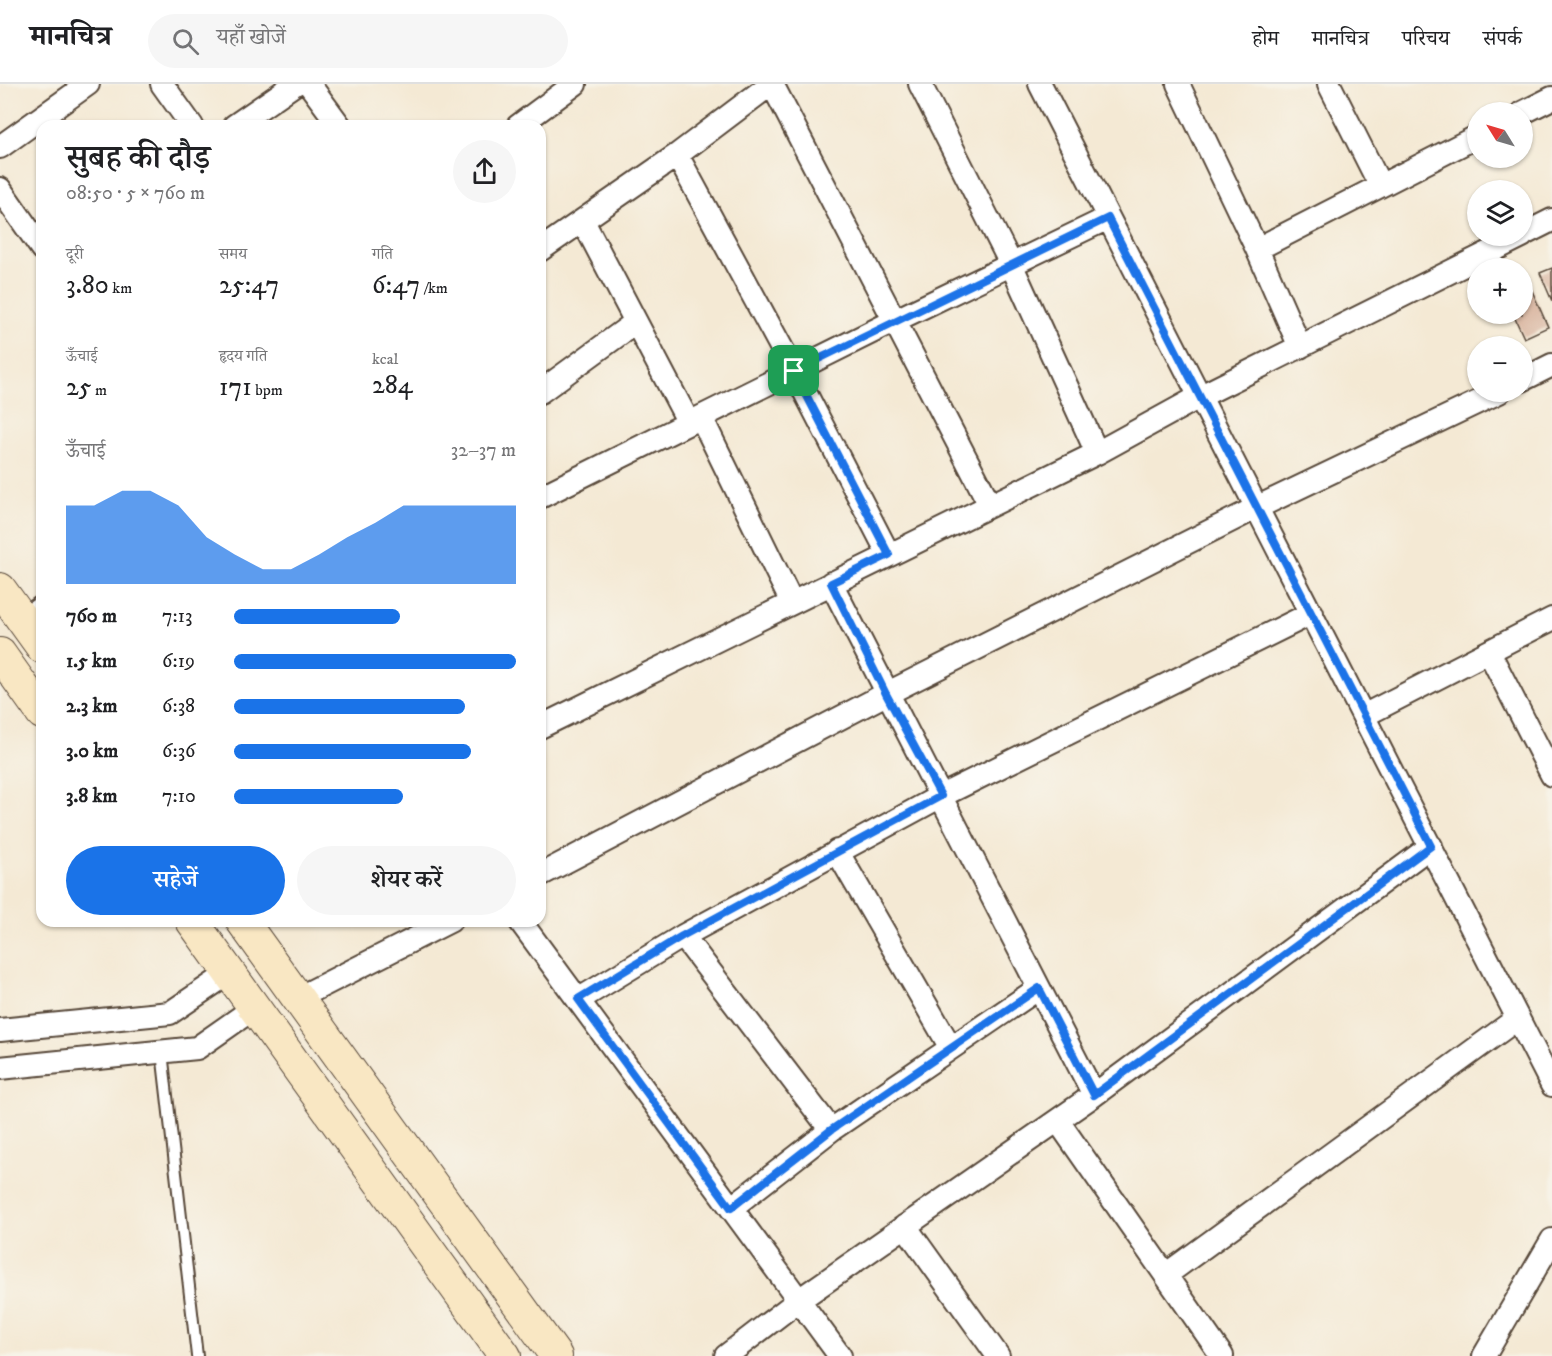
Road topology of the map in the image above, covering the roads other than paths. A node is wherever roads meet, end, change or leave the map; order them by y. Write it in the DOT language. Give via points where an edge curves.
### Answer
graph roads {
  1 [pos="88,84"];
  2 [pos="162,84"];
  3 [pos="295,84"];
  4 [pos="309,84"];
  5 [pos="575,84"];
  6 [pos="771,84"];
  7 [pos="920,84"];
  8 [pos="1040,84"];
  9 [pos="1178,84"];
  10 [pos="1329,84"];
  11 [pos="1551,103"];
  12 [pos="1533,109"];
  13 [pos="38,120"];
  14 [pos="188,120"];
  15 [pos="243,120"];
  16 [pos="335,120"];
  17 [pos="526,120"];
  18 [pos="36,121"];
  19 [pos="1467,142"];
  20 [pos="0,147"];
  21 [pos="677,155"];
  22 [pos="1380,185"];
  23 [pos="0,189"];
  24 [pos="1108,218"];
  25 [pos="1552,220"];
  26 [pos="583,221"];
  27 [pos="1533,230"];
  28 [pos="36,240"];
  29 [pos="546,246"];
  30 [pos="1500,246"];
  31 [pos="1257,249"];
  32 [pos="1011,264"];
  33 [pos="896,320"];
  34 [pos="636,322"];
  35 [pos="1300,347"];
  36 [pos="1552,365"];
  37 [pos="794,371"];
  38 [pos="1533,374"];
  39 [pos="546,388"];
  40 [pos="1199,397"];
  41 [pos="1478,402"];
  42 [pos="695,420"];
  43 [pos="1097,453"];
  44 [pos="546,494"];
  45 [pos="990,505"];
  46 [pos="1258,507"];
  47 [pos="889,555"];
  48 [pos="831,583"];
  49 [pos="0,589"];
  50 [pos="792,603"];
  51 [pos="1312,613"];
  52 [pos="32,614"];
  53 [pos="1552,619"];
  54 [pos="1489,652"];
  55 [pos="0,654"];
  56 [pos="886,694"];
  57 [pos="36,704"];
  58 [pos="1365,715"];
  59 [pos="546,724"];
  60 [pos="1552,775"];
  61 [pos="941,796"];
  62 [pos="1431,846"];
  63 [pos="837,851"];
  64 [pos="546,872"];
  65 [pos="196,927"];
  66 [pos="246,927"];
  67 [pos="438,927"];
  68 [pos="524,927"];
  69 [pos="682,936"];
  70 [pos="229,973"];
  71 [pos="1039,988"];
  72 [pos="298,998"];
  73 [pos="578,999"];
  74 [pos="254,1008"];
  75 [pos="1518,1018"];
  76 [pos="0,1030"];
  77 [pos="951,1048"];
  78 [pos="162,1052"];
  79 [pos="0,1068"];
  80 [pos="1552,1085"];
  81 [pos="1094,1095"];
  82 [pos="1058,1121"];
  83 [pos="831,1130"];
  84 [pos="731,1208"];
  85 [pos="905,1226"];
  86 [pos="1552,1240"];
  87 [pos="1167,1274"];
  88 [pos="799,1300"];
  89 [pos="197,1356"];
  90 [pos="504,1356"];
  91 [pos="556,1356"];
  92 [pos="726,1356"];
  93 [pos="840,1356"];
  94 [pos="998,1356"];
  95 [pos="1222,1356"];
  96 [pos="1485,1356"];
  1 -- 13 [label="street"];
  2 -- 14 [label="street"];
  3 -- 15 [label="street"];
  4 -- 16 [label="street"];
  5 -- 17 [label="street"];
  6 -- 21 [label="street"];
  6 -- 33 [label="street"];
  7 -- 32 [label="street"];
  8 -- 24 [label="street"];
  9 -- 31 [label="street"];
  10 -- 22 [label="street"];
  11 -- 12 [label="street"];
  18 -- 20 [label="street"];
  19 -- 22 [label="street"];
  21 -- 26 [label="street"];
  21 -- 37 [label="street"];
  22 -- 31 [label="street"];
  23 -- 28 [label="street"];
  24 -- 32 [label="street"];
  24 -- 40 [label="street"];
  25 -- 27 [label="street"];
  26 -- 29 [label="street"];
  26 -- 34 [label="street"];
  30 -- 35 [label="street"];
  31 -- 35 [label="street"];
  32 -- 33 [label="street"];
  32 -- 43 [label="street"];
  33 -- 37 [label="street"];
  33 -- 45 [label="street"];
  34 -- 39 [label="street"];
  34 -- 42 [label="street"];
  35 -- 40 [label="street"];
  36 -- 38 [label="street"];
  37 -- 42 [label="street"];
  37 -- 47 [label="street"];
  40 -- 43 [label="street"];
  40 -- 46 [label="street"];
  41 -- 46 [label="street"];
  42 -- 44 [label="street"];
  42 -- 50 [label="street"];
  43 -- 45 [label="street"];
  45 -- 47 [label="street"];
  46 -- 51 [label="street"];
  46 -- 56 [label="street"];
  47 -- 48 [label="street"];
  48 -- 50 [label="street"];
  48 -- 56 [label="street"];
  49 -- 52 [label="street"];
  50 -- 59 [label="street"];
  51 -- 58 [label="street"];
  51 -- 61 [label="street"];
  53 -- 54 [label="street"];
  54 -- 58 [label="street"];
  54 -- 60 [label="street"];
  55 -- 57 [label="street"];
  56 -- 61 [label="street"];
  56 -- 64 [label="street"];
  58 -- 62 [label="street"];
  61 -- 63 [label="street"];
  61 -- 71 [label="street"];
  62 -- 75 [label="street"];
  62 -- 81 [label="street"];
  63 -- 69 [label="street"];
  63 -- 77 [label="street"];
  65 -- 70 [label="street"];
  66 -- 72 [label="street"];
  67 -- 72 [label="street"];
  68 -- 73 [label="street"];
  69 -- 73 [label="street"];
  69 -- 83 [label="street"];
  70 -- 74 [label="street"];
  70 -- 76 [label="street" via="170,1013"];
  71 -- 77 [label="street"];
  71 -- 81 [label="street"];
  72 -- 91 [label="street"];
  73 -- 84 [label="street"];
  74 -- 78 [label="street" via="197,1048"];
  74 -- 90 [label="street"];
  75 -- 80 [label="street"];
  75 -- 87 [label="street"];
  77 -- 83 [label="street"];
  78 -- 79 [label="street"];
  78 -- 89 [label="lane"];
  81 -- 82 [label="street"];
  82 -- 85 [label="street"];
  82 -- 87 [label="street"];
  83 -- 84 [label="street"];
  84 -- 88 [label="street"];
  85 -- 88 [label="street"];
  85 -- 94 [label="street"];
  86 -- 96 [label="street"];
  87 -- 95 [label="street"];
  88 -- 92 [label="street"];
  88 -- 93 [label="street"];
}
